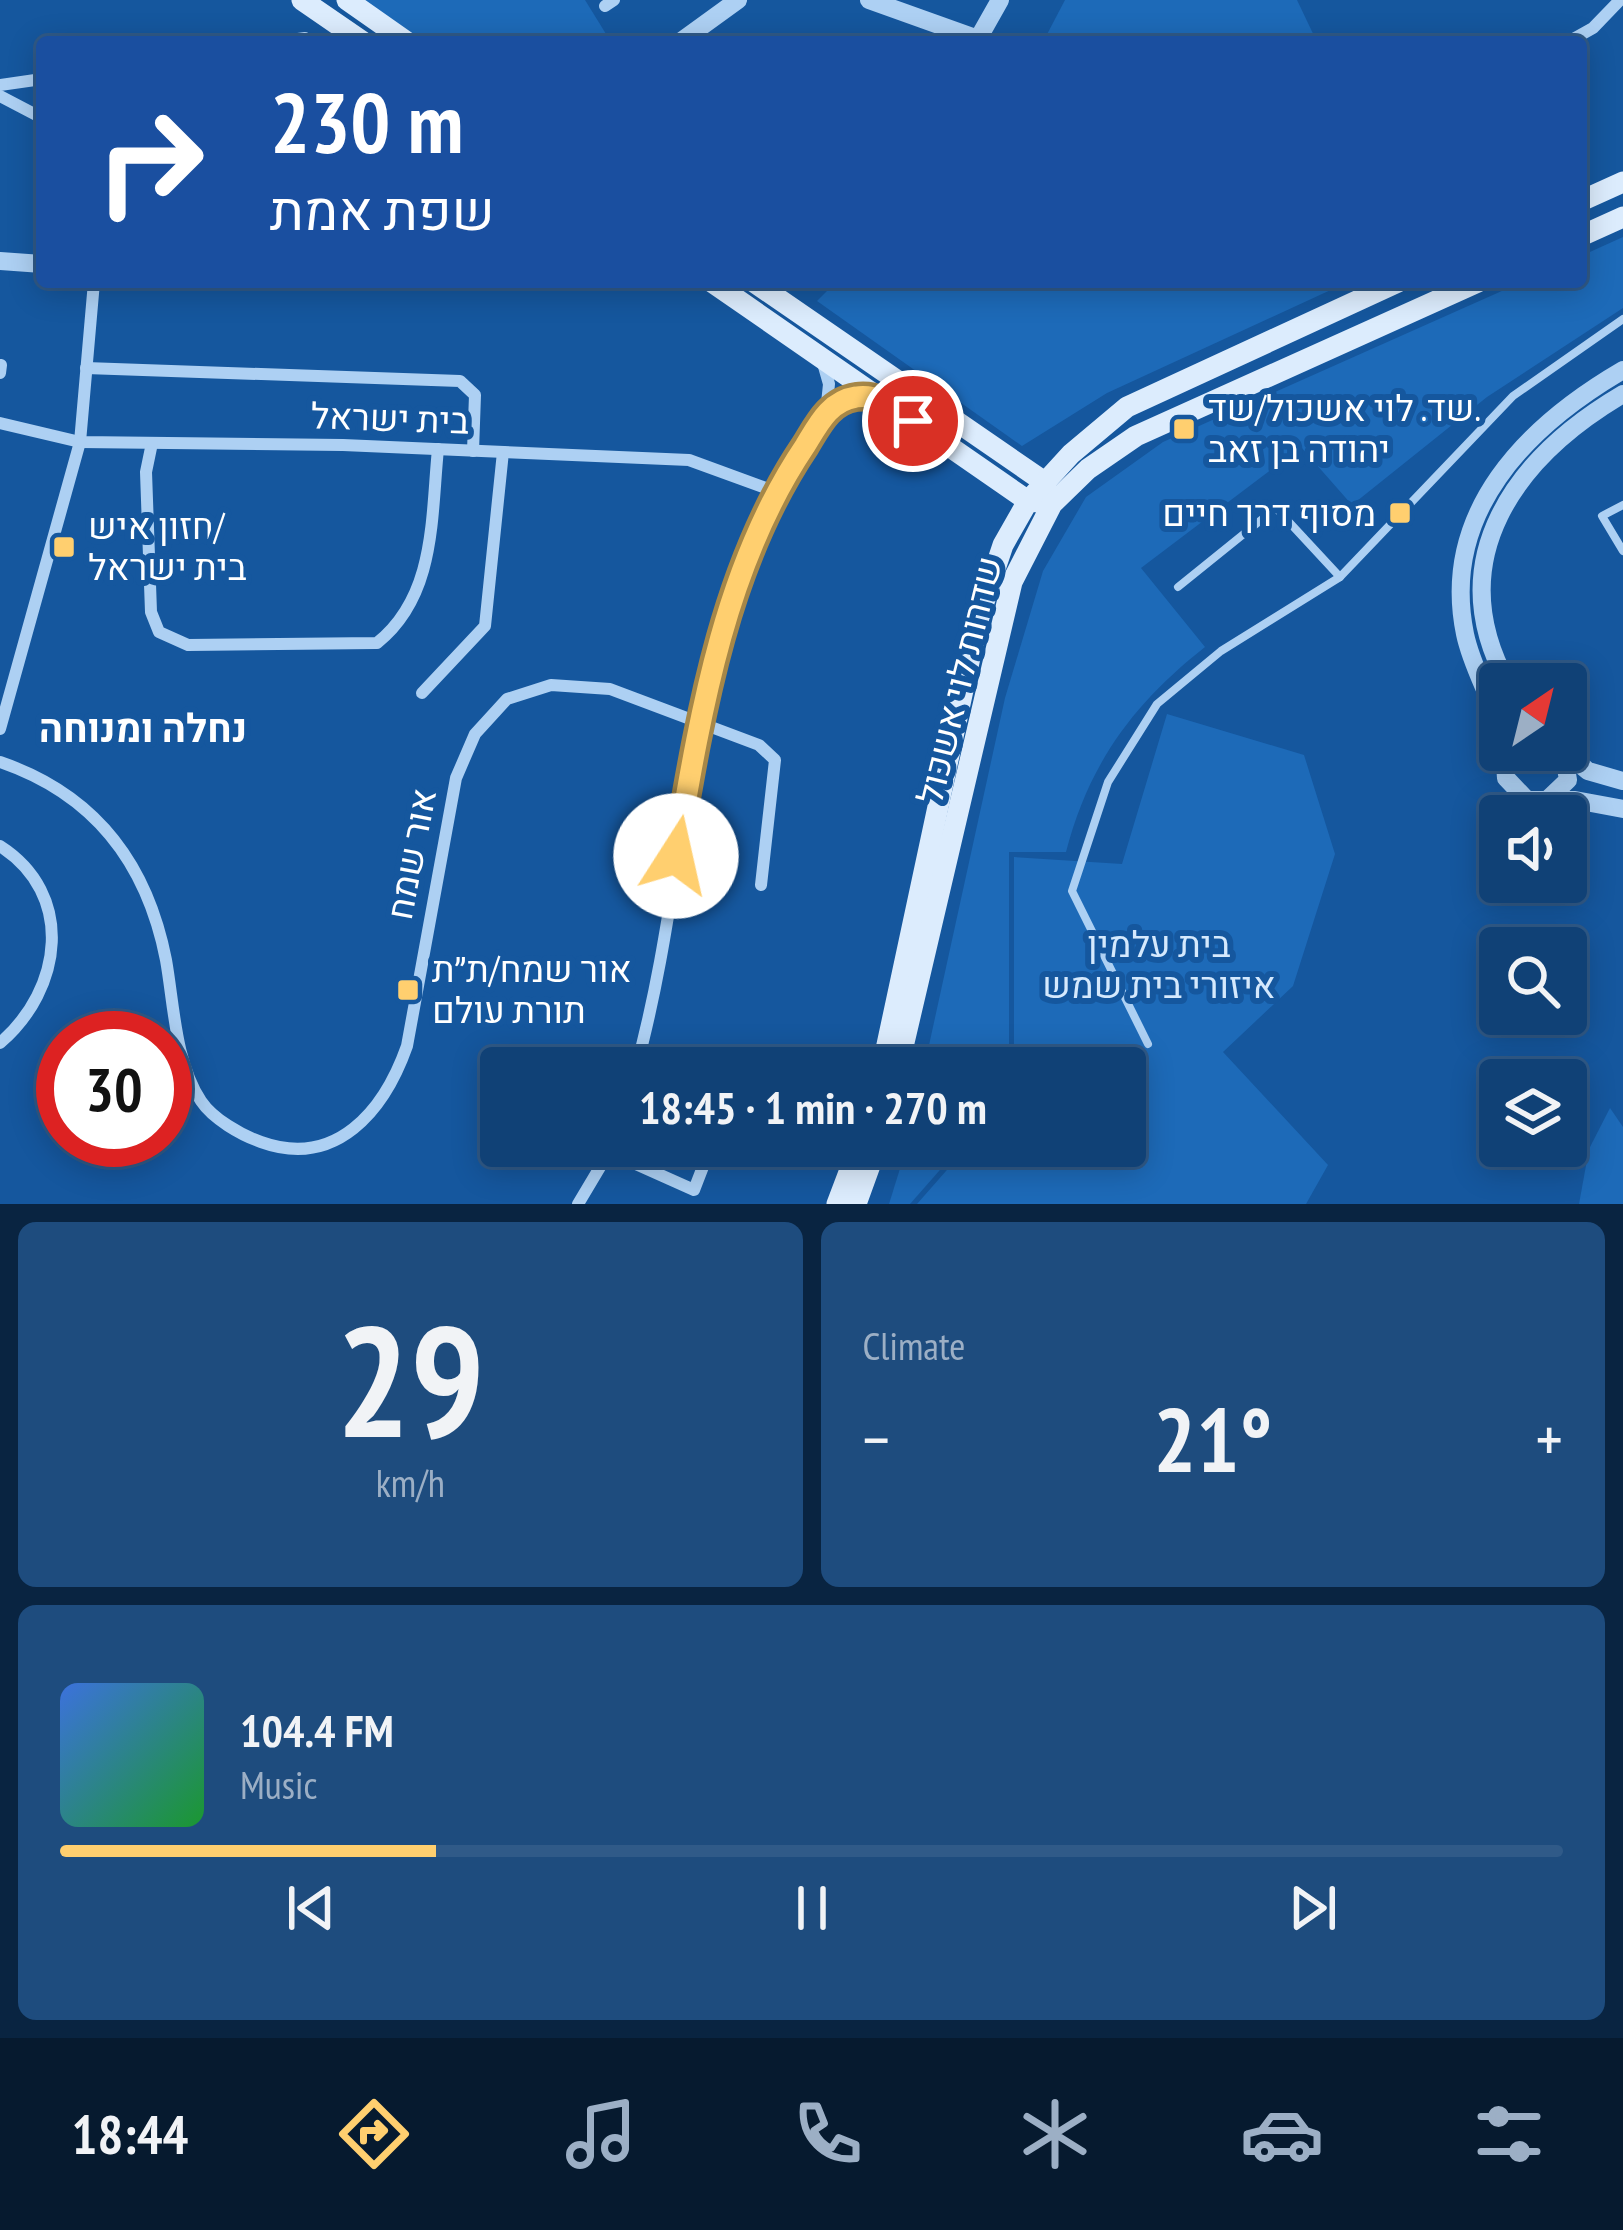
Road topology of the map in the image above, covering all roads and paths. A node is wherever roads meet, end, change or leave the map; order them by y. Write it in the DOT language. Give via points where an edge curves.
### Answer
graph roads {
  1 [pos="302,0"];
  2 [pos="346,0"];
  3 [pos="738,0"];
  4 [pos="869,0"];
  5 [pos="1000,0"];
  6 [pos="1621,0"];
  7 [pos="353,36"];
  8 [pos="398,36"];
  9 [pos="688,36"];
  10 [pos="966,36"];
  11 [pos="979,36"];
  12 [pos="1579,36"];
  13 [pos="36,80"];
  14 [pos="0,85"];
  15 [pos="0,96"];
  16 [pos="36,115"];
  17 [pos="1623,182"];
  18 [pos="1587,198"];
  19 [pos="1623,217"];
  20 [pos="1587,233"];
  21 [pos="0,261"];
  22 [pos="36,264"];
  23 [pos="93,288"];
  24 [pos="721,288"];
  25 [pos="763,288"];
  26 [pos="1385,288"];
  27 [pos="1465,288"];
  28 [pos="1623,319"];
  29 [pos="821,358"];
  30 [pos="86,368"];
  31 [pos="1623,370"];
  32 [pos="1623,394"];
  33 [pos="881,399"];
  34 [pos="826,414"];
  35 [pos="0,422"];
  36 [pos="80,442"];
  37 [pos="152,443"];
  38 [pos="438,449"];
  39 [pos="473,451"];
  40 [pos="503,452"];
  41 [pos="1043,481"];
  42 [pos="774,491"];
  43 [pos="1040,502"];
  44 [pos="1623,505"];
  45 [pos="1623,551"];
  46 [pos="1340,578"];
  47 [pos="1178,587"];
  48 [pos="1497,663"];
  49 [pos="1479,672"];
  50 [pos="422,693"];
  51 [pos="700,720"];
  52 [pos="0,729"];
  53 [pos="0,762"];
  54 [pos="1587,769"];
  55 [pos="1567,771"];
  56 [pos="1623,781"];
  57 [pos="1552,795"];
  58 [pos="1587,805"];
  59 [pos="1623,809"];
  60 [pos="0,846"];
  61 [pos="760,885"];
  62 [pos="0,1043"];
  63 [pos="1148,1043"];
  64 [pos="640,1047"];
  65 [pos="886,1047"];
  66 [pos="903,1047"];
  67 [pos="600,1167"];
  68 [pos="647,1167"];
  69 [pos="703,1167"];
  70 [pos="851,1167"];
  71 [pos="869,1167"];
  72 [pos="694,1190"];
  73 [pos="578,1204"];
  74 [pos="688,1204"];
  75 [pos="837,1204"];
  76 [pos="856,1204"];
  1 -- 7 [label="main road"];
  2 -- 8 [label="main road"];
  3 -- 9 [label="street"];
  4 -- 10 [label="street"];
  5 -- 11 [label="street"];
  6 -- 12 [label="street"];
  13 -- 14 [label="street"];
  15 -- 16 [label="street"];
  17 -- 18 [label="main road"];
  19 -- 20 [label="main road"];
  21 -- 22 [label="street"];
  23 -- 30 [label="street"];
  24 -- 29 [label="main road"];
  25 -- 41 [label="main road"];
  26 -- 41 [label="main road, שדרות לוי אשכול" via="1148,396"];
  27 -- 43 [label="main road, שדרות לוי אשכול" via="1136,436"];
  28 -- 46 [label="lane" via="1513,396"];
  29 -- 33 [label="main road"];
  29 -- 34 [label="street"];
  30 -- 36 [label="street"];
  30 -- 39 [label="street" via="460,381 475,395"];
  31 -- 49 [label="street" via="1530,435 1495,478 1471,532 1462,588"];
  32 -- 48 [label="street" via="1544,449 1499,514 1482,608"];
  33 -- 34 [label="street" via="853,397"];
  33 -- 43 [label="main road"];
  34 -- 42 [label="street"];
  35 -- 36 [label="street, בית ישראל"];
  36 -- 37 [label="street, בית ישראל"];
  36 -- 52 [label="street"];
  37 -- 38 [label="street, בית ישראל"];
  37 -- 38 [label="street" via="151,612 158,632 188,645 377,644 426,573"];
  38 -- 39 [label="street, בית ישראל"];
  39 -- 40 [label="street, בית ישראל"];
  40 -- 42 [label="street, בית ישראל" via="689,460"];
  40 -- 50 [label="street" via="485,626"];
  41 -- 43 [label="main road, שדרות לוי אשכול"];
  42 -- 51 [label="street" via="743,566"];
  43 -- 65 [label="main road, שדרות לוי אשכול" via="1003,545 978,620"];
  43 -- 66 [label="main road, שדרות לוי אשכול" via="1012,582"];
  44 -- 45 [label="lane" via="1602,516"];
  46 -- 47 [label="lane" via="1276,508"];
  46 -- 63 [label="lane" via="1181,679 1108,782 1072,892"];
  51 -- 53 [label="street, אור שמח" via="610,689 551,685 507,699 490,715 456,778 396,1078 349,1134 326,1147 285,1150 242,1135 202,1103 173,1017 151,904 95,814 66,790"];
  51 -- 61 [label="street, אור שמח" via="760,745 775,760"];
  51 -- 64 [label="street"];
  54 -- 56 [label="street"];
  55 -- 57 [label="street"];
  58 -- 59 [label="street"];
  60 -- 62 [label="street" via="37,876 52,940 35,1003"];
  67 -- 73 [label="street"];
  68 -- 72 [label="street"];
  69 -- 72 [label="street"];
  70 -- 75 [label="main road"];
  71 -- 76 [label="main road"];
  72 -- 74 [label="street"];
}
